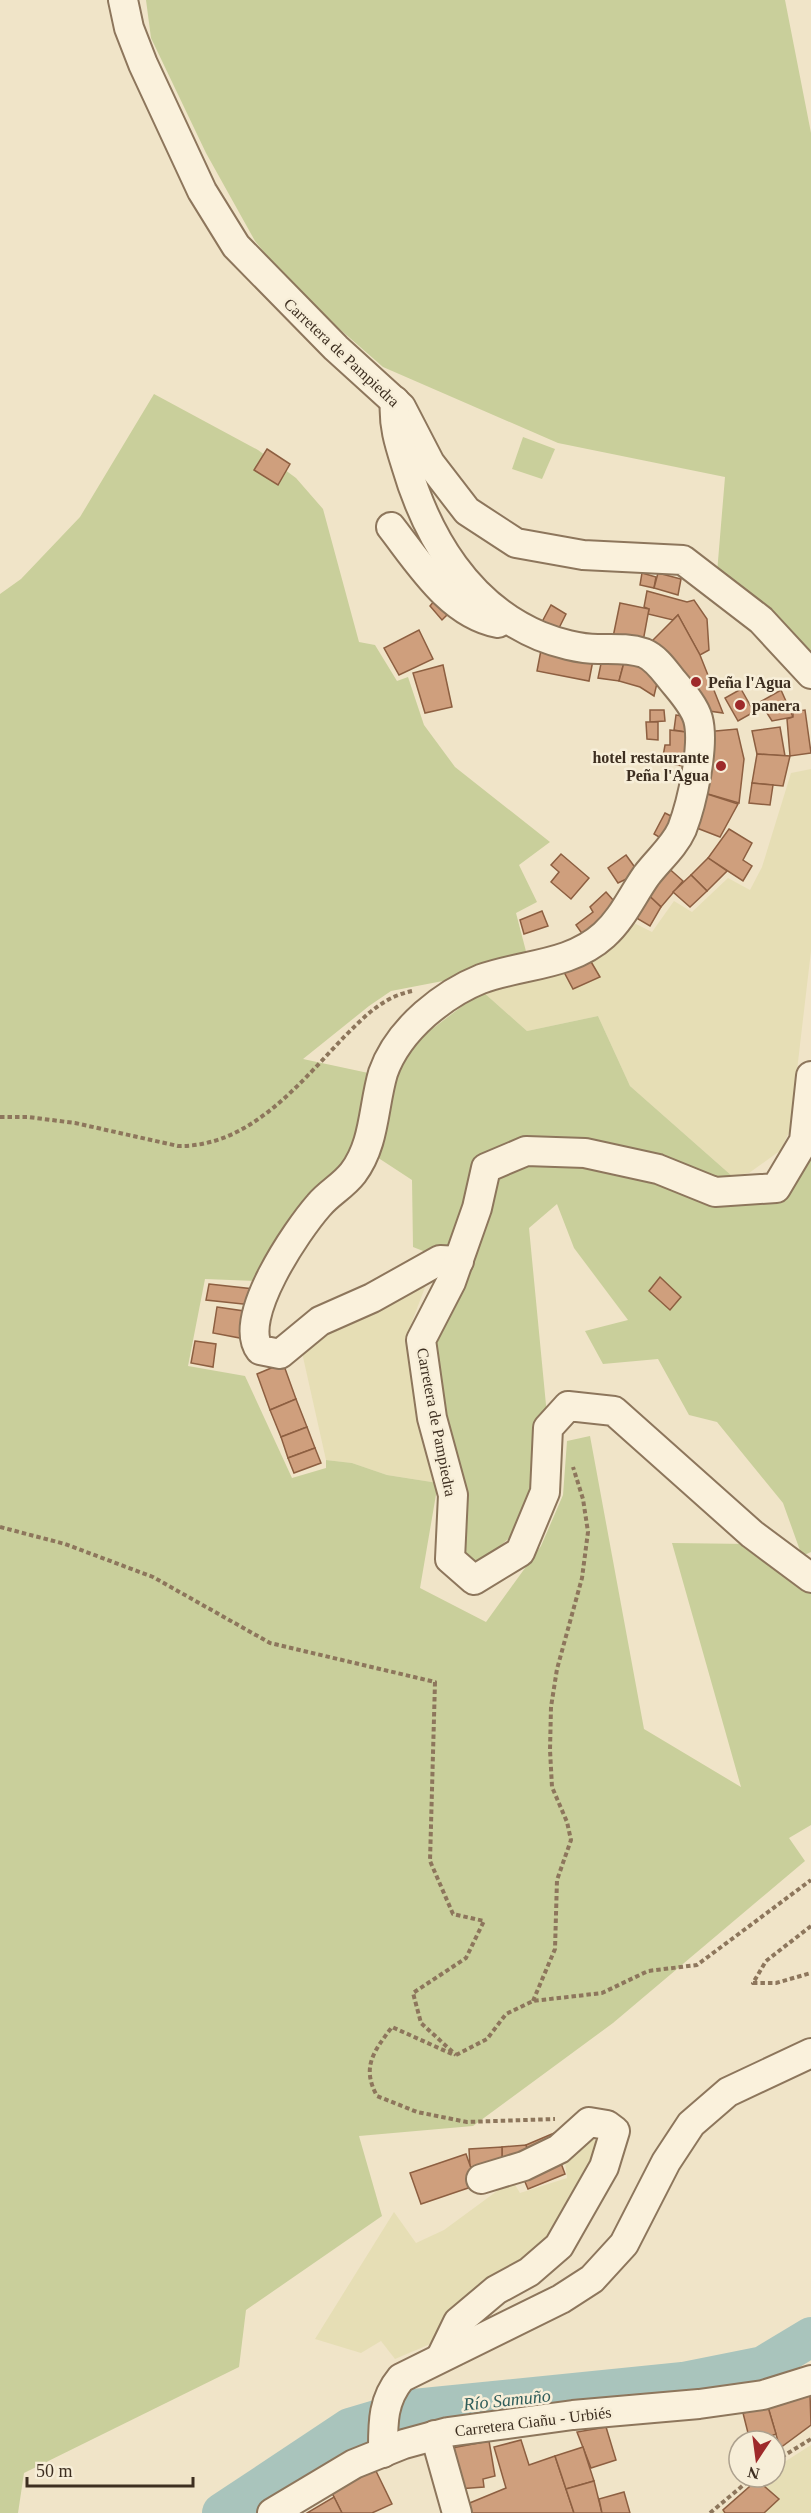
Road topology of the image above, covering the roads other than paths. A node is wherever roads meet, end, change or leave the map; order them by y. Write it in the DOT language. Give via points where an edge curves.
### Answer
graph roads {
  1 [pos="123,0"];
  2 [pos="394,400"];
  3 [pos="391,527"];
  4 [pos="521,627"];
  5 [pos="811,674"];
  6 [pos="811,1076"];
  7 [pos="459,1261"];
  8 [pos="811,1578"];
  9 [pos="811,2053"];
  10 [pos="481,2179"];
  11 [pos="441,2357"];
  12 [pos="811,2380"];
  13 [pos="435,2436"];
  14 [pos="383,2444"];
  15 [pos="274,2512"];
  16 [pos="457,2513"];
  1 -- 2 [label="street, Carretera de Pampiedra" via="143,64 202,191 236,246"];
  2 -- 4 [label="street" via="394,422 412,486 441,549 467,584"];
  2 -- 5 [label="street, Carretera de Pampiedra" via="430,463 467,511 497,531 516,543 584,555 683,560 761,620"];
  3 -- 4 [label="street" via="446,594 460,605 493,622"];
  4 -- 7 [label="street" via="559,643 646,654 656,660 677,686 697,715 699,728 695,789 681,830 603,937 570,956 480,980 439,1003 395,1046 383,1073 363,1160 344,1184 323,1200 293,1240 255,1316 255,1344 260,1350 280,1354 320,1321 372,1298 440,1260"];
  6 -- 7 [label="street, Carretera de Pampiedra" via="804,1141 776,1188 715,1192 658,1169 585,1153 526,1151 486,1168"];
  7 -- 8 [label="street, Carretera de Pampiedra" via="421,1340 432,1418 453,1495 450,1559 474,1580 520,1552 545,1492 548,1428 568,1406 614,1411 752,1534"];
  9 -- 11 [label="street" via="728,2092 691,2124 666,2162 624,2244 592,2279 561,2299"];
  10 -- 11 [label="street" via="524,2166 559,2149 589,2122 615,2131 599,2177 559,2246 458,2322"];
  11 -- 14 [label="street" via="401,2378 389,2392"];
  12 -- 13 [label="street, Carretera Ciañu - Urbiés" via="763,2395 573,2415"];
  13 -- 14 [label="street, Carretera Ciañu - Urbiés"];
  13 -- 16 [label="street"];
  14 -- 15 [label="street, Carretera Ciañu - Urbiés"];
}
